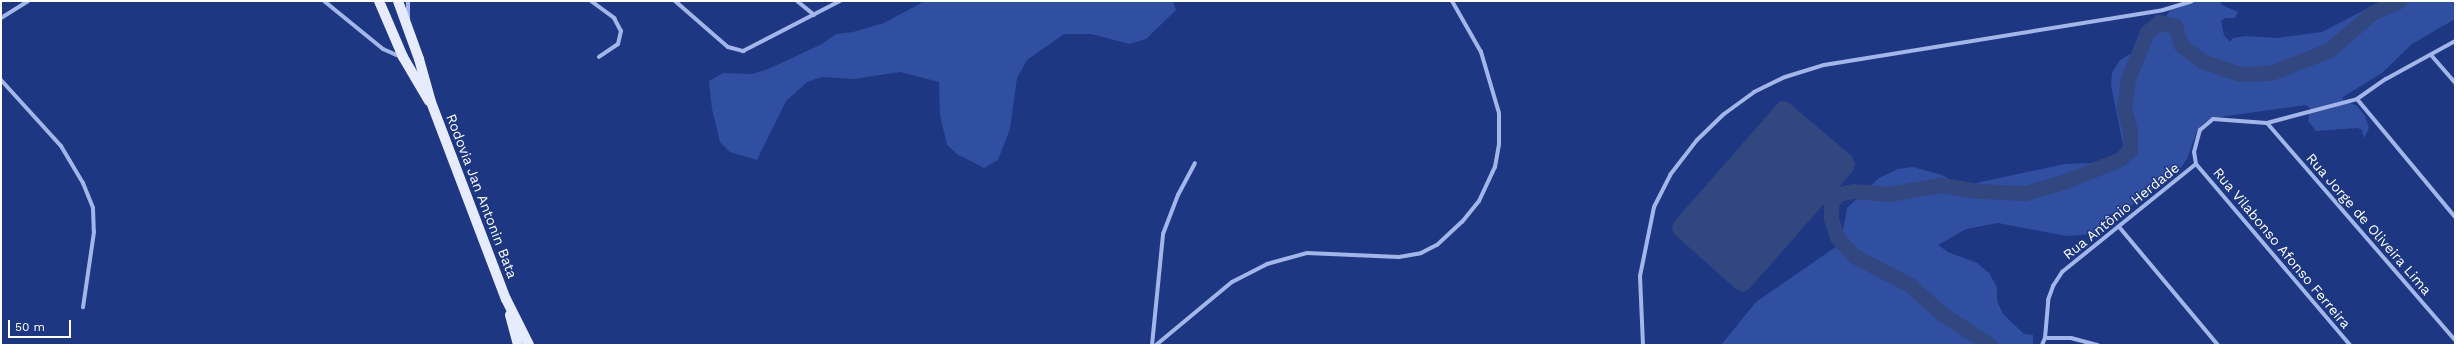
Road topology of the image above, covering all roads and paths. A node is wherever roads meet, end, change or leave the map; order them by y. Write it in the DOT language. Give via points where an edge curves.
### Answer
graph roads {
  1 [pos="28,1"];
  2 [pos="324,1"];
  3 [pos="379,1"];
  4 [pos="398,1"];
  5 [pos="408,1"];
  6 [pos="591,1"];
  7 [pos="675,1"];
  8 [pos="797,1"];
  9 [pos="840,1"];
  10 [pos="1452,1"];
  11 [pos="2192,1"];
  12 [pos="814,15"];
  13 [pos="1,18"];
  14 [pos="407,25"];
  15 [pos="392,30"];
  16 [pos="2455,41"];
  17 [pos="2431,55"];
  18 [pos="599,56"];
  19 [pos="403,57"];
  20 [pos="1,80"];
  21 [pos="2455,83"];
  22 [pos="2357,99"];
  23 [pos="431,102"];
  24 [pos="2267,123"];
  25 [pos="1195,164"];
  26 [pos="2196,164"];
  27 [pos="2455,217"];
  28 [pos="2120,228"];
  29 [pos="506,299"];
  30 [pos="83,307"];
  31 [pos="2045,338"];
  32 [pos="2455,340"];
  33 [pos="518,345"];
  34 [pos="529,345"];
  35 [pos="1152,345"];
  36 [pos="1156,345"];
  37 [pos="1643,345"];
  38 [pos="2042,345"];
  39 [pos="2098,345"];
  40 [pos="2218,345"];
  41 [pos="2350,345"];
  1 -- 13 [label="street"];
  2 -- 19 [label="street" via="383,49"];
  3 -- 15 [label="main road, Rodovia Jan Antonin Bata"];
  4 -- 14 [label="main road, Rodovia Jan Antonin Bata"];
  5 -- 14 [label="street"];
  6 -- 18 [label="street" via="614,18 621,31 618,44"];
  7 -- 12 [label="street" via="736,50 743,51"];
  8 -- 12 [label="street"];
  9 -- 12 [label="street"];
  10 -- 36 [label="street" via="1481,52 1499,113 1499,144 1495,167 1479,201 1462,222 1437,245 1421,253 1399,257 1307,253 1266,264 1232,282"];
  11 -- 37 [label="street" via="2163,10 1824,65 1785,77 1754,92 1724,114 1697,140 1670,175 1654,207 1640,276"];
  14 -- 15 [label="main road"];
  14 -- 23 [label="main road, Rodovia Jan Antonin Bata"];
  15 -- 19 [label="main road, Rodovia Jan Antonin Bata"];
  16 -- 17 [label="street, Rua Antônio Herdade"];
  17 -- 21 [label="street"];
  17 -- 22 [label="street, Rua Antônio Herdade" via="2386,79"];
  19 -- 23 [label="main road, Rodovia Jan Antonin Bata" via="420,90"];
  20 -- 30 [label="street" via="61,146 83,183 93,208 94,232"];
  22 -- 24 [label="street, Rua Antônio Herdade"];
  22 -- 27 [label="street"];
  23 -- 29 [label="main road, Rodovia Jan Antonin Bata"];
  24 -- 26 [label="street, Rua Antônio Herdade" via="2213,119 2206,123 2196,139"];
  24 -- 32 [label="street, Rua Jorge de Oliveira Lima"];
  25 -- 35 [label="street" via="1178,196 1163,234"];
  26 -- 28 [label="street, Rua Antônio Herdade"];
  26 -- 41 [label="street, Rua Vilabonso Afonso Ferreira"];
  28 -- 31 [label="street, Rua Antônio Herdade" via="2068,267 2053,286 2048,300"];
  28 -- 40 [label="street"];
  29 -- 33 [label="main road, Rodovia Jan Antonin Bata"];
  29 -- 34 [label="main road, Rodovia Jan Antonin Bata"];
  31 -- 38 [label="street, Rua Antônio Herdade"];
  31 -- 39 [label="street" via="2071,338"];
}
